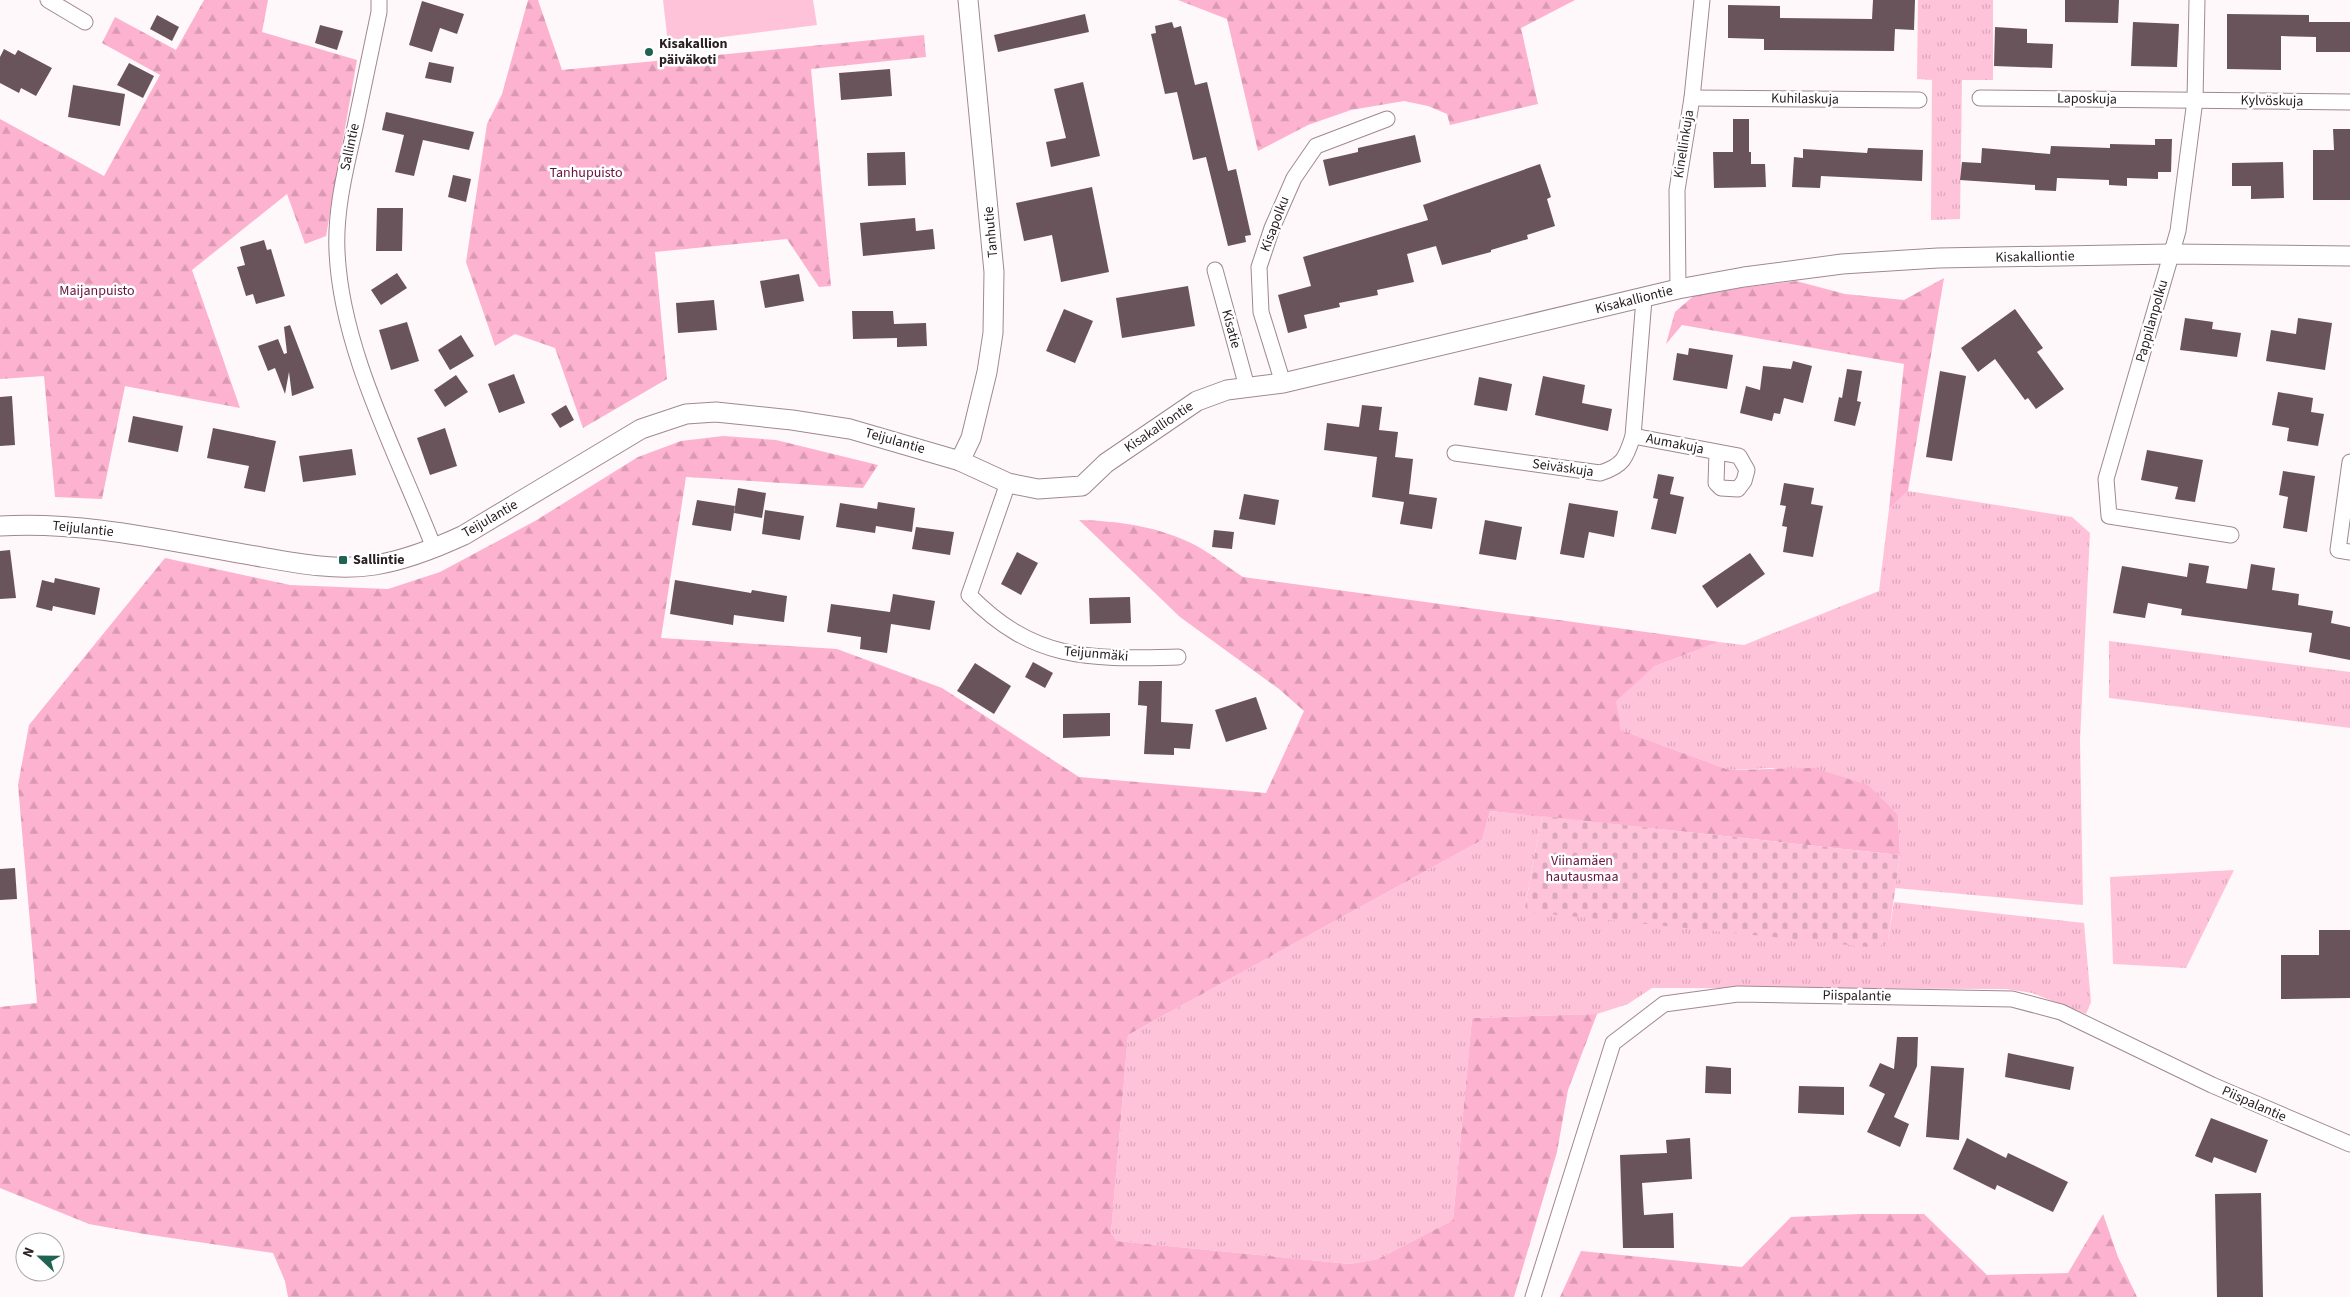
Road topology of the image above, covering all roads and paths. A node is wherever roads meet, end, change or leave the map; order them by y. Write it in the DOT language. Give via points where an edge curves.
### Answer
graph roads {
  1 [pos="48,0"];
  2 [pos="379,0"];
  3 [pos="968,0"];
  4 [pos="1702,0"];
  5 [pos="2197,0"];
  6 [pos="85,22"];
  7 [pos="1692,98"];
  8 [pos="1980,98"];
  9 [pos="1919,100"];
  10 [pos="2194,100"];
  11 [pos="2350,102"];
  12 [pos="1387,119"];
  13 [pos="2171,254"];
  14 [pos="2350,256"];
  15 [pos="1215,270"];
  16 [pos="1678,289"];
  17 [pos="1644,299"];
  18 [pos="1283,383"];
  19 [pos="1247,387"];
  20 [pos="1633,436"];
  21 [pos="1717,452"];
  22 [pos="1455,453"];
  23 [pos="960,461"];
  24 [pos="2350,462"];
  25 [pos="1008,483"];
  26 [pos="0,526"];
  27 [pos="2231,535"];
  28 [pos="434,548"];
  29 [pos="2350,552"];
  30 [pos="1178,656"];
  31 [pos="2350,1144"];
  32 [pos="1533,1297"];
  1 -- 6 [label="street"];
  2 -- 28 [label="street, Sallintie" via="343,181 337,220 337,251 344,308 359,363"];
  3 -- 23 [label="street, Tanhutie" via="994,272 993,333 971,438"];
  4 -- 7 [label="street, Kinellinkuja"];
  5 -- 10 [label="street, Pappilanpolku"];
  7 -- 9 [label="street, Kuhilaskuja"];
  7 -- 16 [label="street, Kinellinkuja" via="1677,190"];
  8 -- 10 [label="street, Laposkuja"];
  10 -- 11 [label="street, Kylvöskuja"];
  10 -- 13 [label="street, Pappilanpolku" via="2178,231"];
  12 -- 18 [label="street, Kisapolku" via="1316,146 1294,178 1272,228 1259,267 1262,312"];
  13 -- 14 [label="street, Kisakalliontie"];
  13 -- 16 [label="street, Kisakalliontie" via="1938,258 1842,264"];
  13 -- 27 [label="street, Pappilanpolku" via="2106,479 2108,516"];
  15 -- 19 [label="street, Kisatie"];
  16 -- 17 [label="street, Kisakalliontie"];
  17 -- 18 [label="street, Kisakalliontie"];
  17 -- 20 [label="street, Seiväskuja"];
  18 -- 19 [label="street, Kisakalliontie"];
  19 -- 25 [label="street, Kisakalliontie" via="1197,400 1106,463 1082,486 1038,489"];
  20 -- 21 [label="street, Aumakuja"];
  20 -- 22 [label="street, Seiväskuja" via="1627,456 1615,469 1600,473"];
  23 -- 25 [label="street, Kisakalliontie"];
  23 -- 28 [label="street, Teijulantie" via="850,429 716,412 686,414 641,429 464,535"];
  24 -- 29 [label="street" via="2338,550"];
  25 -- 30 [label="street, Teijunmäki" via="969,595 1013,632 1056,650 1097,656"];
  26 -- 28 [label="street, Teijulantie" via="64,525 329,567 375,565"];
  31 -- 32 [label="street, Piispalantie" via="2212,1085 2061,1012 2012,999 1738,994 1664,1004 1613,1043"];
}
